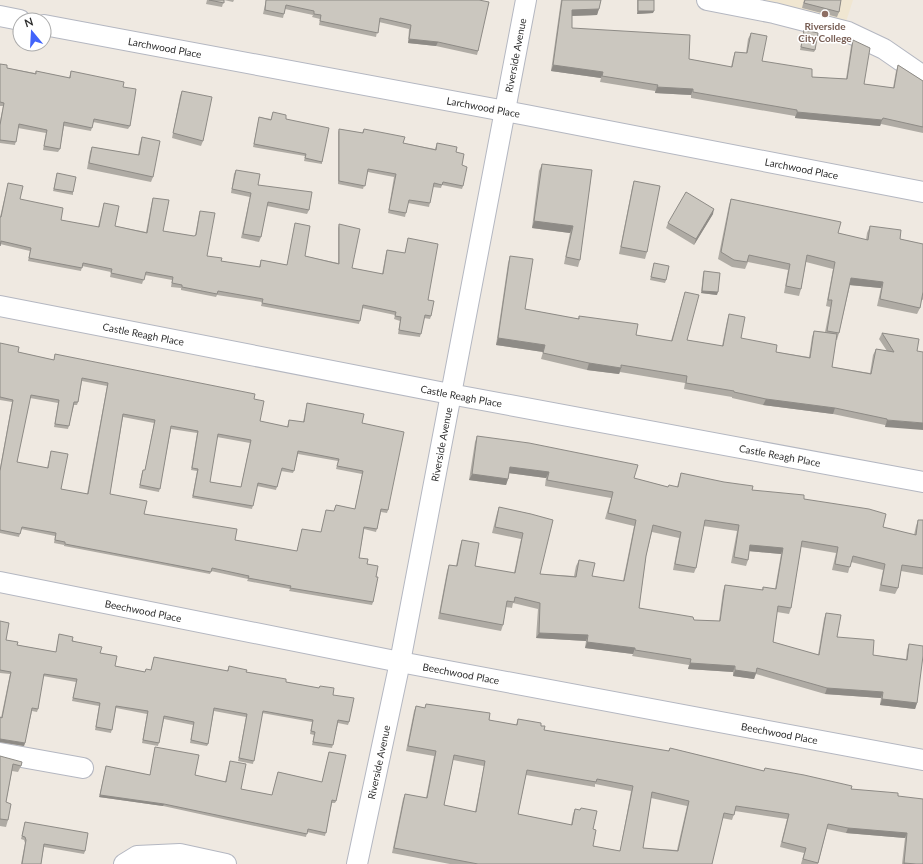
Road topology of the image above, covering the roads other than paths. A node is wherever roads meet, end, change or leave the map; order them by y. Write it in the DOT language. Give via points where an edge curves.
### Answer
graph roads {
  1 [pos="526,0"];
  2 [pos="707,0"];
  3 [pos="0,16"];
  4 [pos="12,18"];
  5 [pos="52,26"];
  6 [pos="923,76"];
  7 [pos="504,111"];
  8 [pos="923,192"];
  9 [pos="0,306"];
  10 [pos="450,394"];
  11 [pos="923,482"];
  12 [pos="0,582"];
  13 [pos="400,662"];
  14 [pos="0,753"];
  15 [pos="923,760"];
  16 [pos="83,768"];
  17 [pos="124,864"];
  18 [pos="226,864"];
  19 [pos="357,864"];
  1 -- 7 [label="street, Riverside Avenue"];
  2 -- 6 [label="street" via="774,13 848,32 884,49"];
  3 -- 4 [label="street"];
  5 -- 7 [label="street, Larchwood Place"];
  7 -- 8 [label="street, Larchwood Place"];
  7 -- 10 [label="street, Riverside Avenue"];
  9 -- 10 [label="street, Castle Reagh Place"];
  10 -- 11 [label="street, Castle Reagh Place"];
  10 -- 13 [label="street, Riverside Avenue"];
  12 -- 13 [label="street, Beechwood Place"];
  13 -- 15 [label="street, Beechwood Place"];
  13 -- 19 [label="street, Riverside Avenue"];
  14 -- 16 [label="street"];
  17 -- 18 [label="street" via="137,856 180,854"];
}
